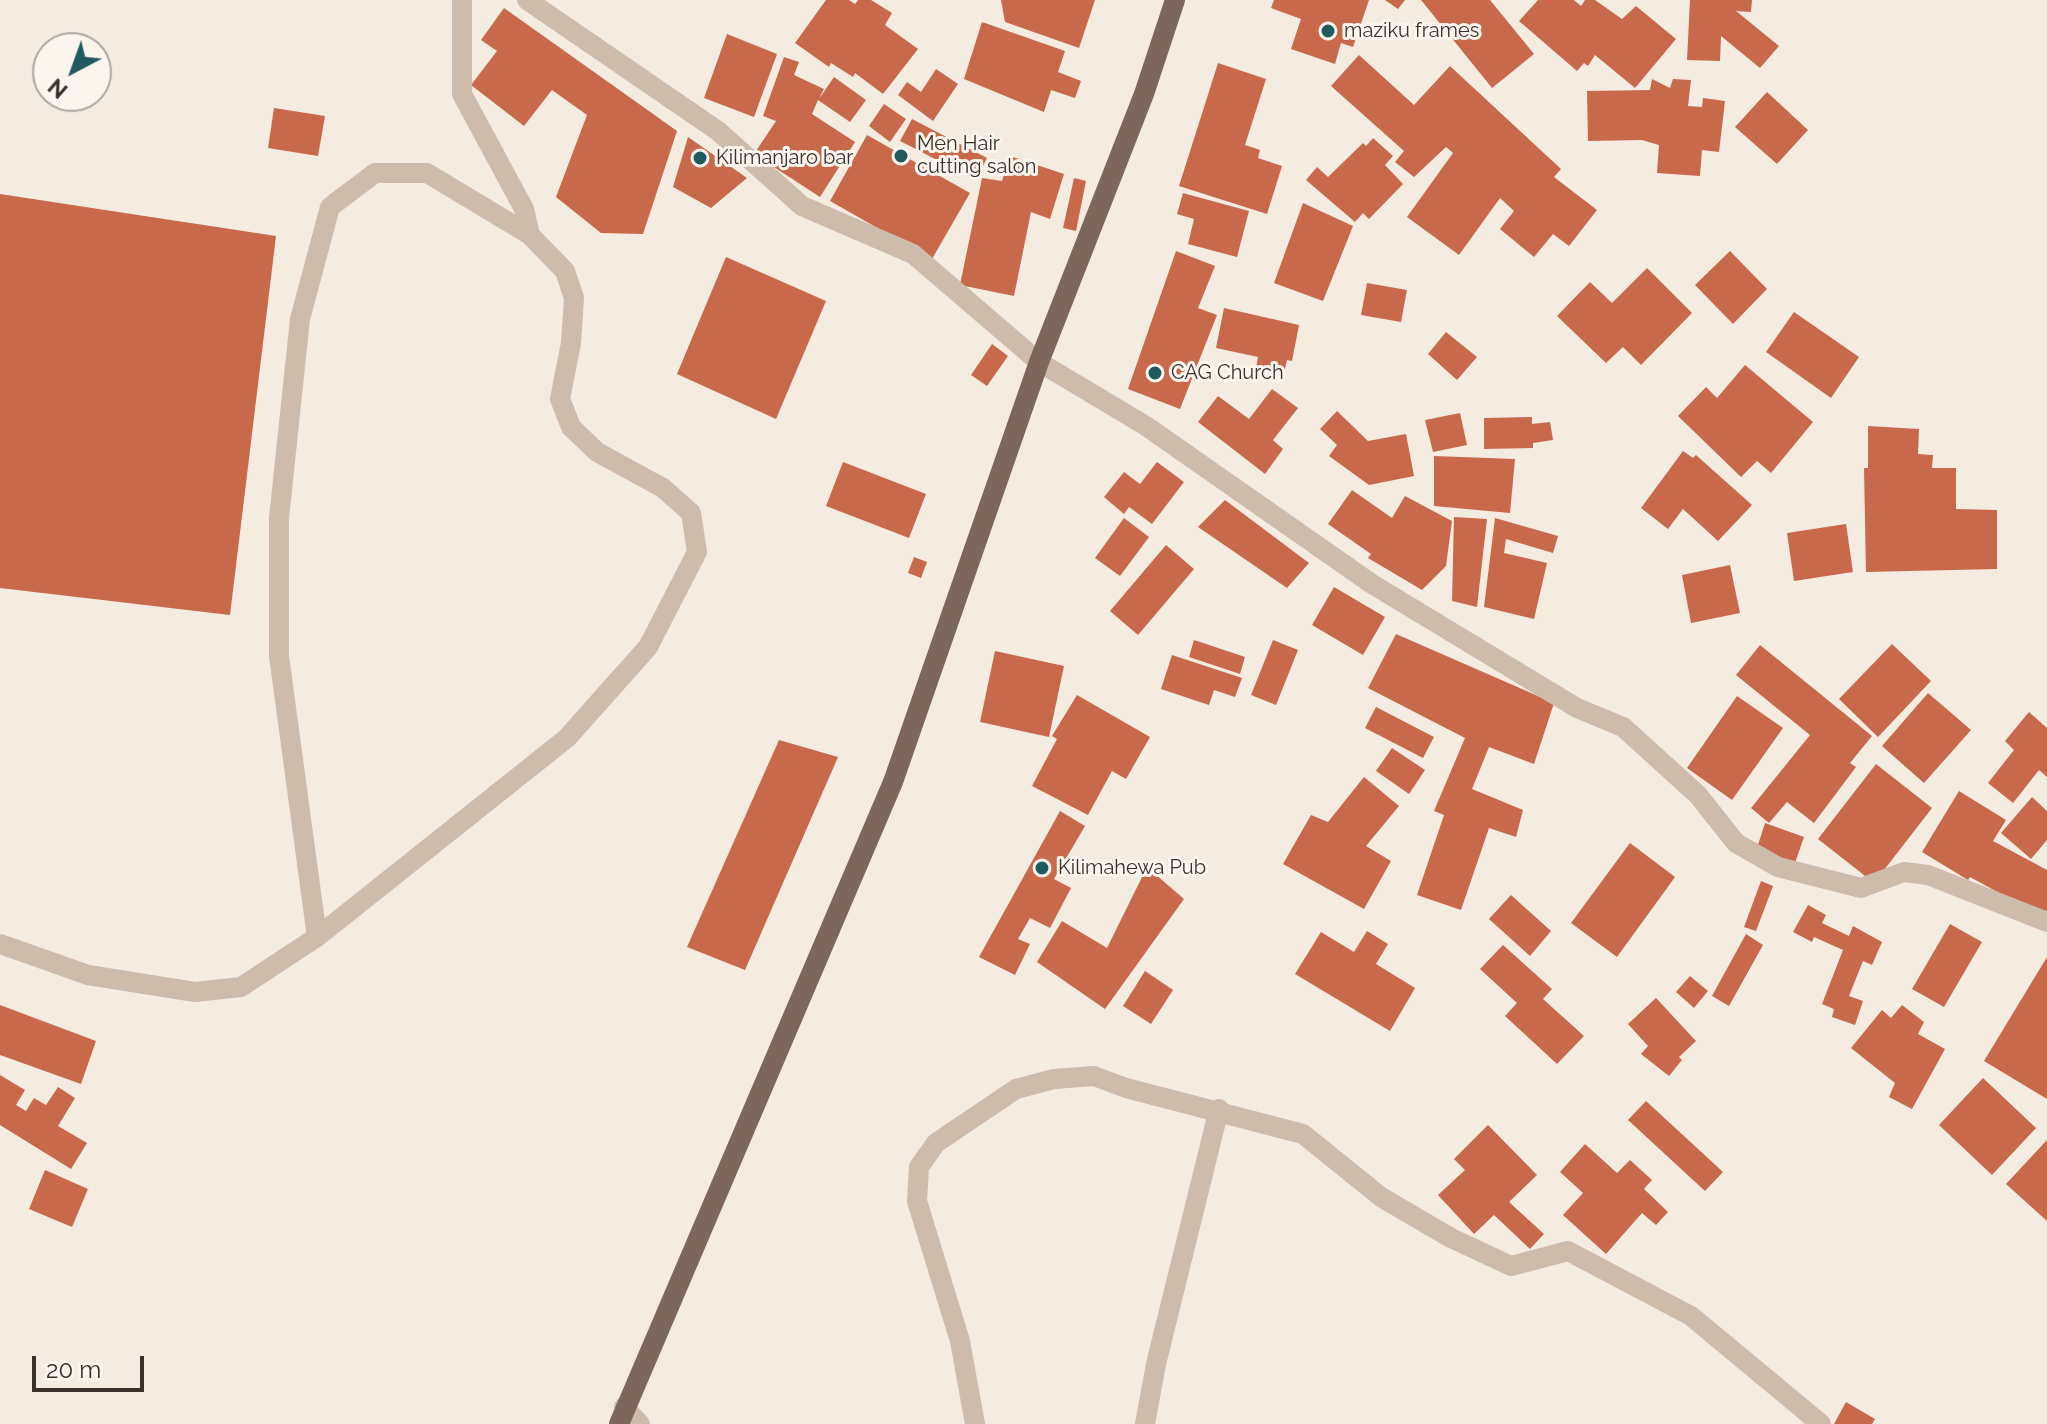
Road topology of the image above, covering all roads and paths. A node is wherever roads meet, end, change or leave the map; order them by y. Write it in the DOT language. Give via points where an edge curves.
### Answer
graph roads {
  1 [pos="462,0"];
  2 [pos="527,0"];
  3 [pos="1175,0"];
  4 [pos="530,235"];
  5 [pos="1039,362"];
  6 [pos="2047,922"];
  7 [pos="317,937"];
  8 [pos="0,944"];
  9 [pos="1219,1109"];
  10 [pos="622,1415"];
  11 [pos="640,1424"];
  12 [pos="975,1424"];
  13 [pos="1145,1424"];
  14 [pos="1821,1424"];
  1 -- 4 [label="street" via="462,94 524,209"];
  2 -- 5 [label="street" via="718,131 802,206 913,254"];
  3 -- 5 [label="main road" via="1144,94"];
  4 -- 7 [label="street" via="565,271 574,298 560,399 571,427 597,452 663,488 691,513 697,552 648,647 567,738"];
  4 -- 7 [label="street" via="427,173 375,173 330,207 300,319 279,518 279,656"];
  5 -- 6 [label="street" via="1146,426 1396,600 1577,708 1623,727 1698,795 1736,843 1778,867 1861,888 1915,872"];
  5 -- 10 [label="main road" via="893,782"];
  7 -- 8 [label="street" via="241,987 195,992 88,975"];
  9 -- 12 [label="street" via="1094,1076 1054,1079 1016,1089 936,1143 919,1167 917,1201 960,1341"];
  9 -- 13 [label="street"];
  9 -- 14 [label="street" via="1303,1134 1381,1197 1511,1266 1568,1251 1691,1316"];
  10 -- 11 [label="street"];
}
